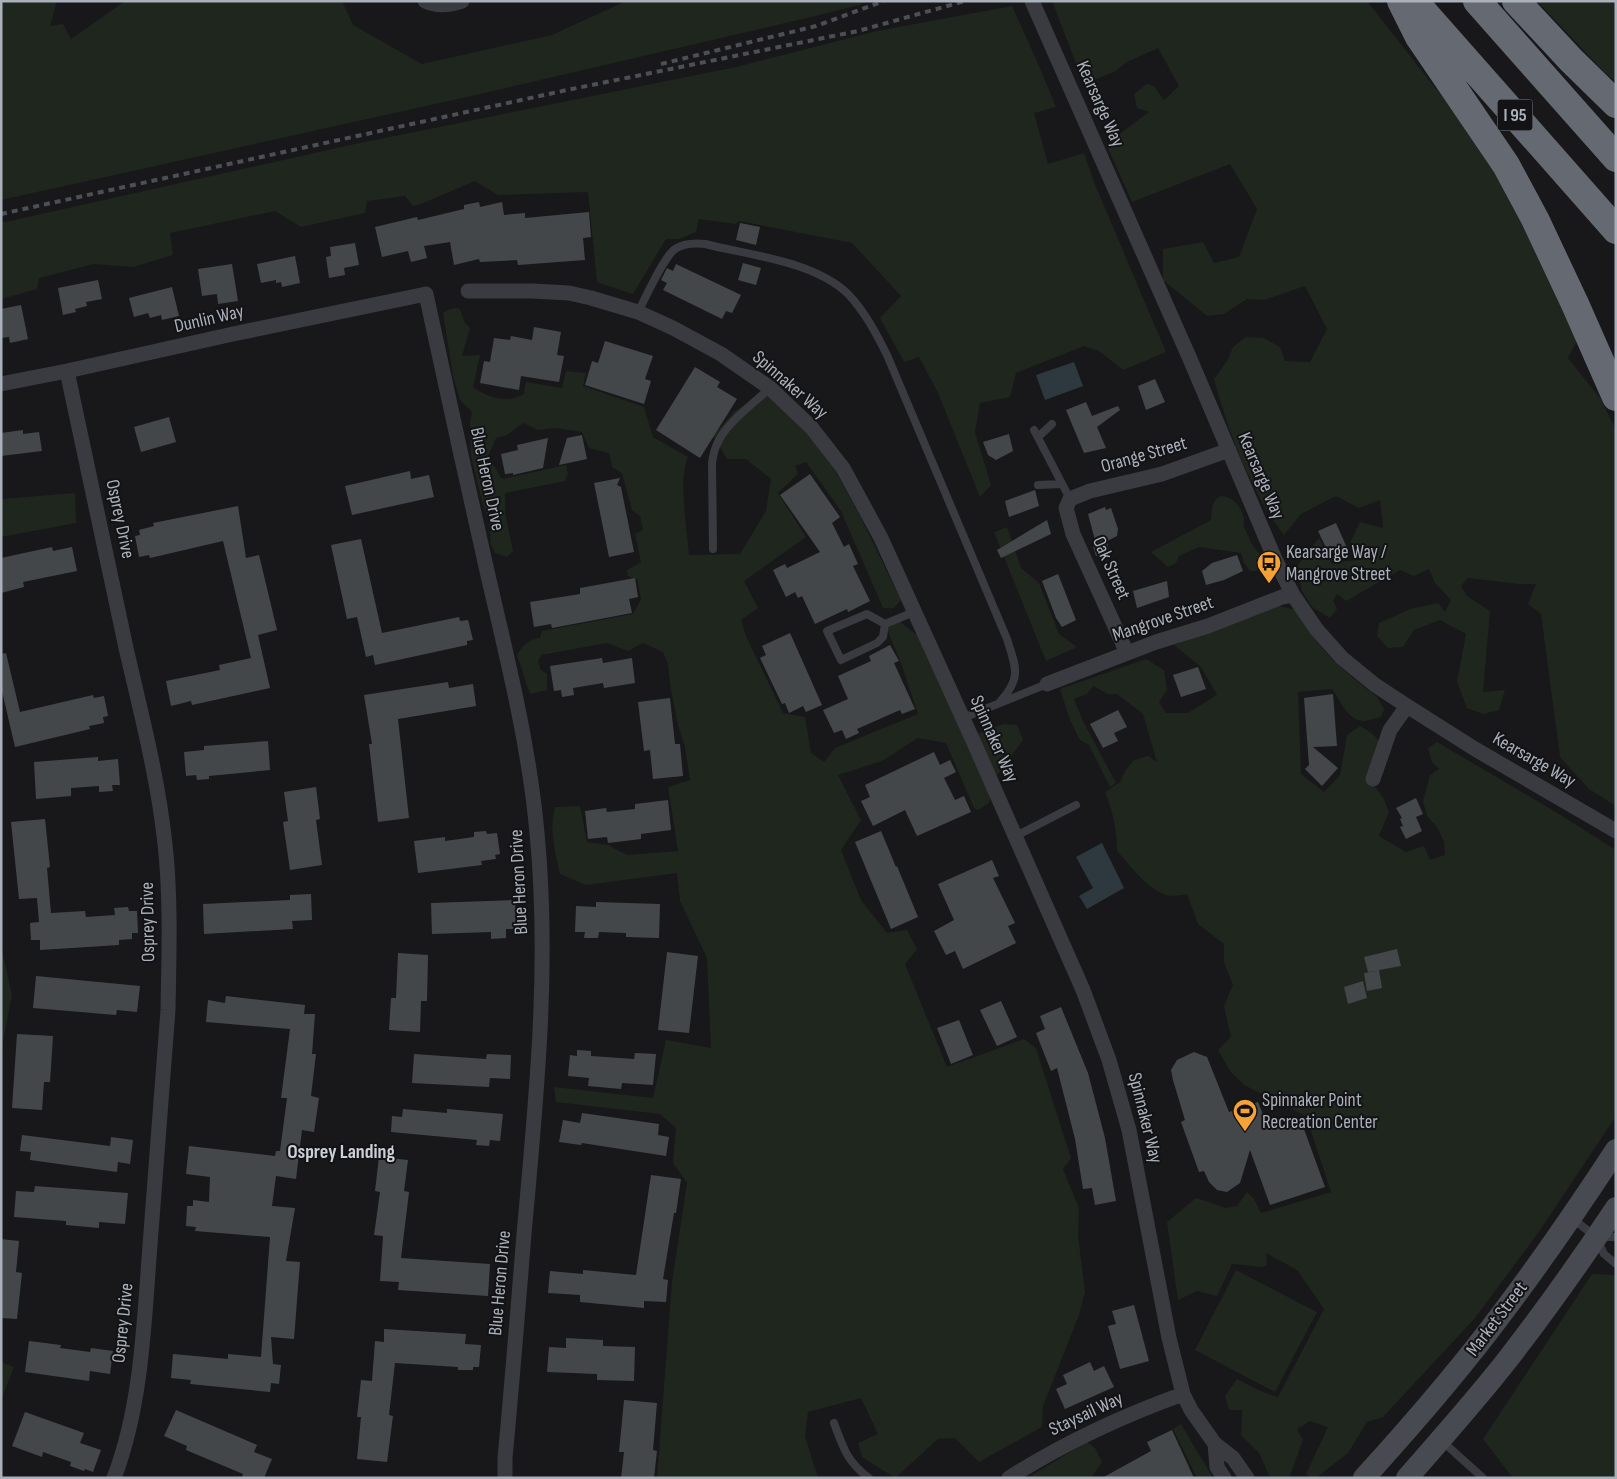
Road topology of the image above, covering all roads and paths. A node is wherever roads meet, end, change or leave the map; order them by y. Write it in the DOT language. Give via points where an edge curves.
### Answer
graph roads {
  1 [pos="425,1"];
  2 [pos="462,1"];
  3 [pos="1401,1"];
  4 [pos="1414,1"];
  5 [pos="1477,1"];
  6 [pos="1516,1"];
  7 [pos="1035,7"];
  8 [pos="1616,104"];
  9 [pos="1616,158"];
  10 [pos="1616,230"];
  11 [pos="468,291"];
  12 [pos="426,294"];
  13 [pos="638,312"];
  14 [pos="67,371"];
  15 [pos="1,384"];
  16 [pos="770,388"];
  17 [pos="1616,397"];
  18 [pos="1052,424"];
  19 [pos="1229,450"];
  20 [pos="1062,484"];
  21 [pos="1038,485"];
  22 [pos="1070,499"];
  23 [pos="713,549"];
  24 [pos="1293,594"];
  25 [pos="914,612"];
  26 [pos="885,624"];
  27 [pos="1127,653"];
  28 [pos="1047,684"];
  29 [pos="1000,702"];
  30 [pos="1407,706"];
  31 [pos="963,718"];
  32 [pos="1373,779"];
  33 [pos="1076,805"];
  34 [pos="1616,831"];
  35 [pos="1016,836"];
  36 [pos="1616,1150"];
  37 [pos="1616,1208"];
  38 [pos="1571,1218"];
  39 [pos="1606,1237"];
  40 [pos="1616,1264"];
  41 [pos="1183,1394"];
  42 [pos="834,1423"];
  43 [pos="1440,1440"];
  44 [pos="1215,1444"];
  45 [pos="114,1478"];
  46 [pos="504,1478"];
  47 [pos="869,1478"];
  48 [pos="1009,1478"];
  49 [pos="1224,1478"];
  50 [pos="1247,1478"];
  51 [pos="1364,1478"];
  52 [pos="1407,1478"];
  53 [pos="1483,1478"];
  1 -- 2 [label="street" via="443,6"];
  3 -- 17 [label="highway" via="1418,37 1506,165 1535,219"];
  4 -- 10 [label="highway, I 95"];
  5 -- 9 [label="highway, I 95"];
  6 -- 8 [label="highway"];
  7 -- 19 [label="street, Kearsarge Way"];
  11 -- 13 [label="street, Spinnaker Way" via="569,294"];
  12 -- 14 [label="street, Dunlin Way"];
  12 -- 46 [label="street, Blue Heron Drive" via="512,676 532,788 540,865 541,1018"];
  13 -- 16 [label="street, Spinnaker Way" via="721,354"];
  13 -- 29 [label="lane" via="668,257 675,249 696,243 782,262 816,274 846,293 860,308 887,355 1007,639 1015,680"];
  14 -- 15 [label="street, Dunlin Way"];
  14 -- 45 [label="street, Osprey Drive" via="152,762 167,868 168,1010 145,1313 128,1438"];
  16 -- 23 [label="lane" via="719,438 714,451"];
  16 -- 25 [label="street, Spinnaker Way" via="811,427 843,468 881,538"];
  18 -- 20 [label="lane" via="1036,434"];
  19 -- 22 [label="street, Orange Street" via="1162,474"];
  19 -- 24 [label="street, Kearsarge Way" via="1274,558"];
  20 -- 21 [label="lane"];
  20 -- 22 [label="lane"];
  22 -- 27 [label="street, Oak Street" via="1066,508 1068,518 1088,556"];
  24 -- 27 [label="street, Mangrove Street"];
  24 -- 30 [label="street, Kearsarge Way" via="1317,630 1342,658"];
  25 -- 26 [label="lane"];
  25 -- 31 [label="street, Spinnaker Way"];
  26 -- 26 [label="lane" via="867,614 827,631 841,660 878,643 883,637"];
  27 -- 28 [label="street, Mangrove Street"];
  28 -- 29 [label="lane"];
  29 -- 31 [label="lane"];
  30 -- 32 [label="street" via="1390,730"];
  30 -- 34 [label="street, Kearsarge Way"];
  31 -- 35 [label="street, Spinnaker Way"];
  33 -- 35 [label="lane"];
  35 -- 41 [label="street, Spinnaker Way" via="1083,990 1120,1095"];
  36 -- 38 [label="main road, Market Street"];
  37 -- 39 [label="main road, Market Street"];
  38 -- 39 [label="lane"];
  38 -- 51 [label="main road, Market Street" via="1468,1358"];
  39 -- 40 [label="lane" via="1604,1254"];
  39 -- 43 [label="main road, Market Street"];
  41 -- 44 [label="street, Spinnaker Way"];
  41 -- 48 [label="street, Staysail Way" via="1088,1433"];
  42 -- 47 [label="lane" via="846,1456"];
  43 -- 52 [label="main road, Market Street"];
  43 -- 53 [label="lane"];
  44 -- 49 [label="street, Spinnaker Way" via="1218,1467"];
  44 -- 50 [label="street, Spinnaker Way" via="1233,1458"];
}
